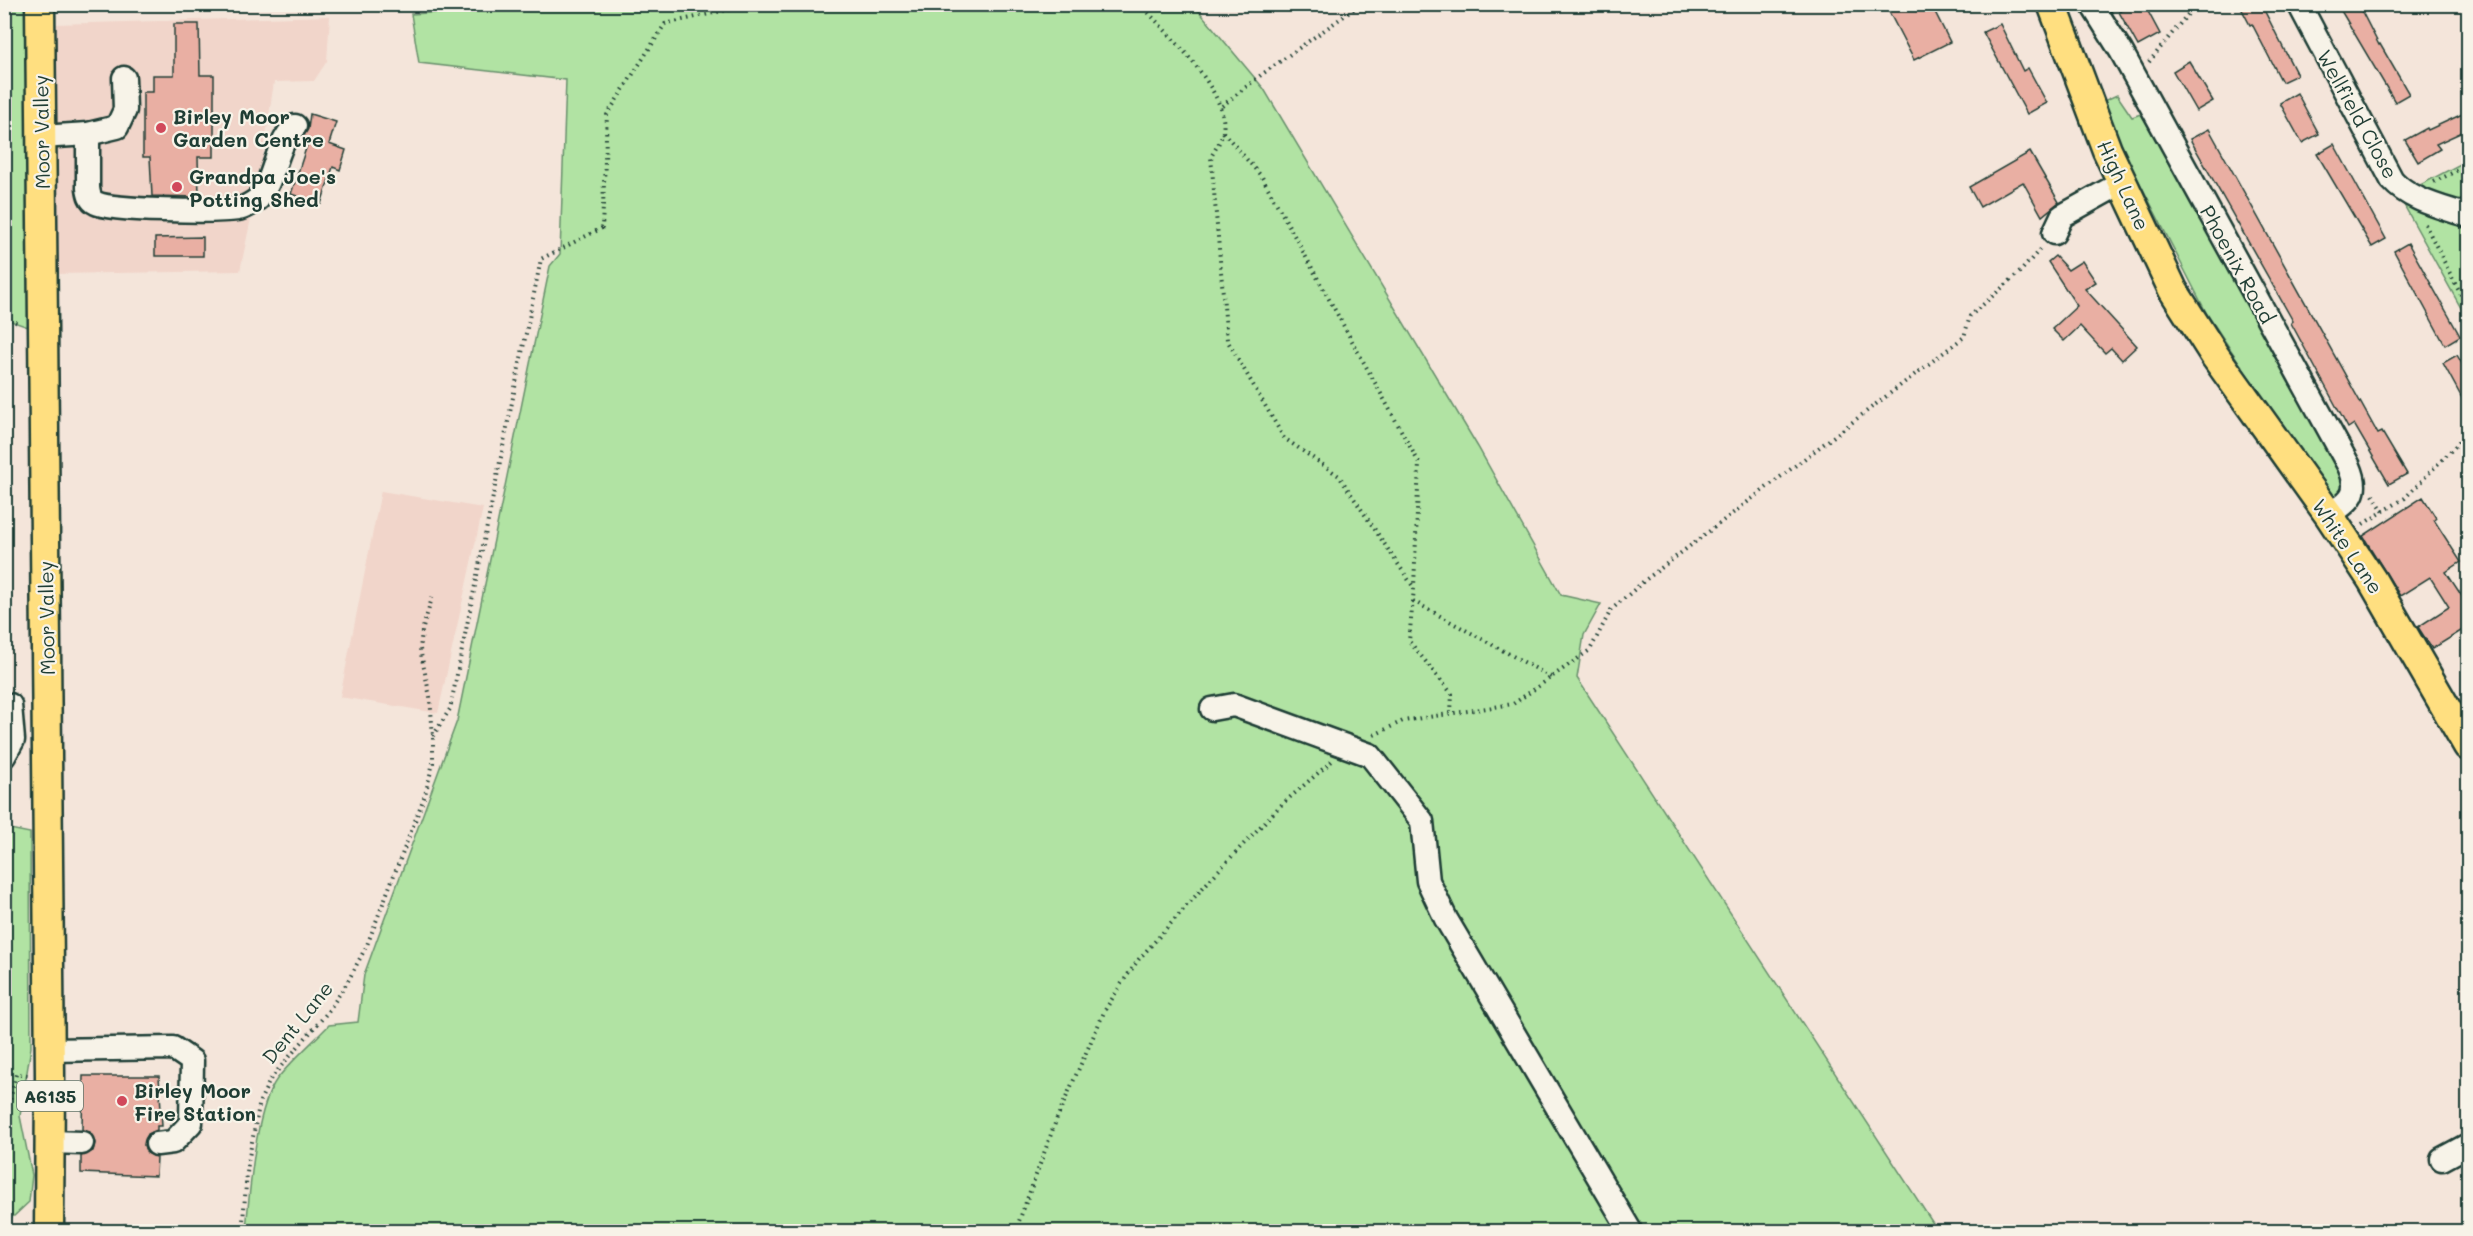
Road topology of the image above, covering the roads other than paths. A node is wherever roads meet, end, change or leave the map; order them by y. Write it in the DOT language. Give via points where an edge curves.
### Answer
graph roads {
  1 [pos="40,4"];
  2 [pos="2052,4"];
  3 [pos="2299,4"];
  4 [pos="2094,8"];
  5 [pos="124,78"];
  6 [pos="295,126"];
  7 [pos="88,134"];
  8 [pos="41,136"];
  9 [pos="2123,182"];
  10 [pos="2469,216"];
  11 [pos="2054,234"];
  12 [pos="2215,356"];
  13 [pos="2336,525"];
  14 [pos="10,705"];
  15 [pos="1212,709"];
  16 [pos="2464,728"];
  17 [pos="4,756"];
  18 [pos="50,1063"];
  19 [pos="49,1142"];
  20 [pos="82,1143"];
  21 [pos="157,1144"];
  22 [pos="2469,1145"];
  23 [pos="2442,1159"];
  24 [pos="49,1232"];
  25 [pos="1631,1232"];
  1 -- 8 [label="main road, Moor Valley / A6135"];
  2 -- 9 [label="main road, High Lane" via="2107,150"];
  3 -- 10 [label="street, Wellfield Close" via="2392,180 2414,196"];
  4 -- 13 [label="street, Phoenix Road" via="2349,466 2355,491"];
  5 -- 7 [label="street" via="122,121 117,127"];
  6 -- 7 [label="street" via="280,144 257,199 239,209 102,206 89,196"];
  7 -- 8 [label="street"];
  8 -- 18 [label="main road, Moor Valley / A6135"];
  9 -- 11 [label="street" via="2062,216"];
  9 -- 12 [label="main road, High Lane" via="2173,290"];
  12 -- 13 [label="main road, White Lane"];
  13 -- 16 [label="main road, White Lane"];
  14 -- 17 [label="street" via="13,740"];
  15 -- 25 [label="street" via="1234,705 1370,755 1422,821 1428,881 1446,919"];
  18 -- 19 [label="main road, Moor Valley / A6135"];
  18 -- 21 [label="street" via="173,1048 192,1061 191,1123 173,1142"];
  19 -- 20 [label="street"];
  19 -- 24 [label="main road, Moor Valley / A6135"];
  22 -- 23 [label="street"];
}
